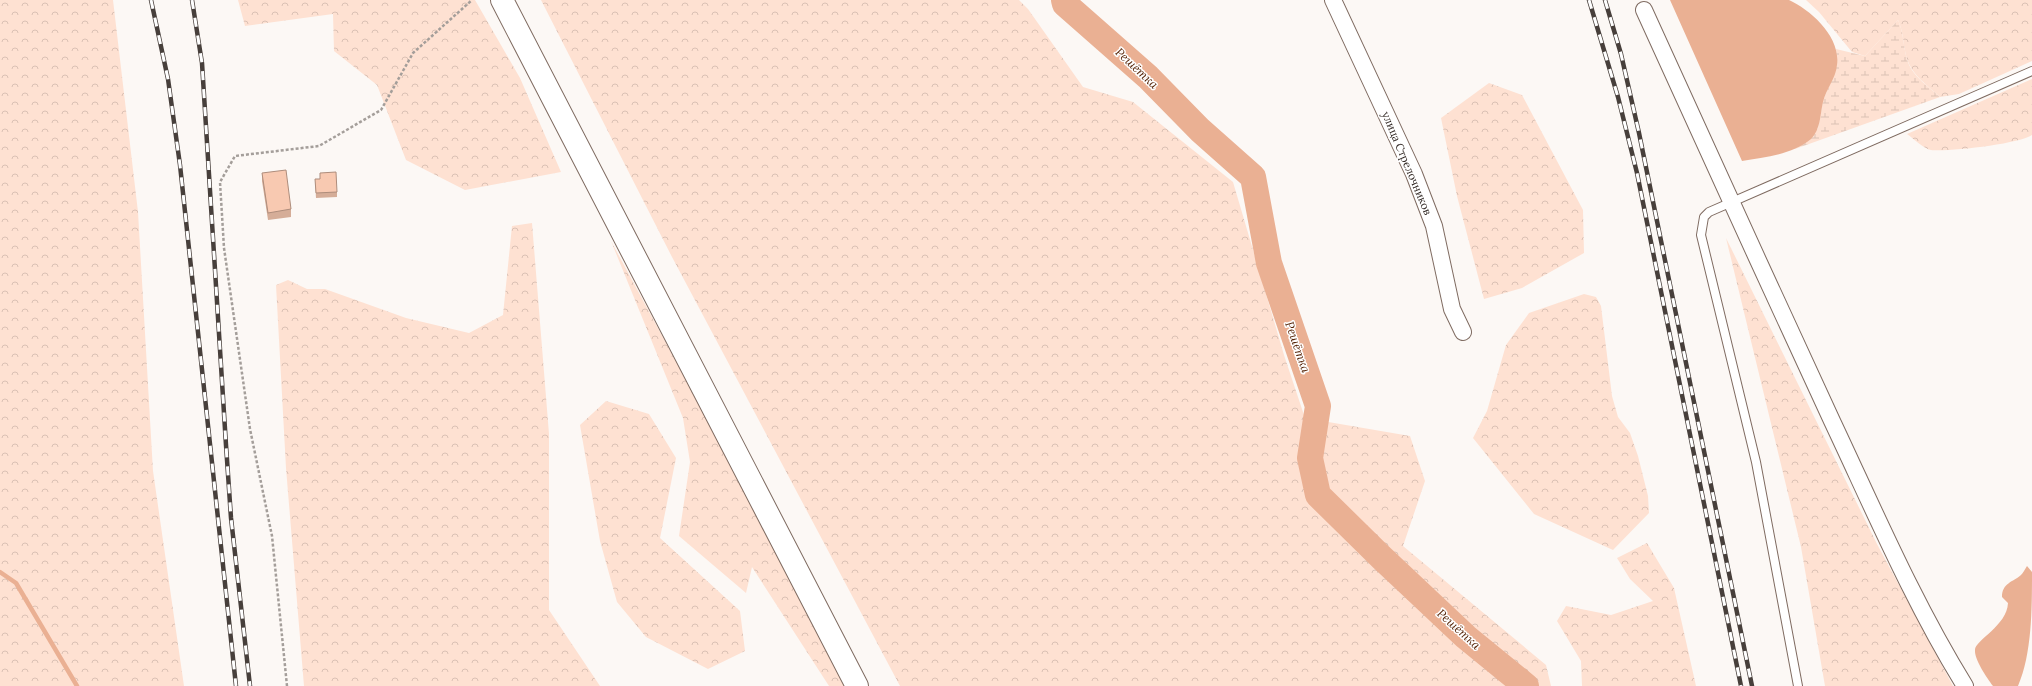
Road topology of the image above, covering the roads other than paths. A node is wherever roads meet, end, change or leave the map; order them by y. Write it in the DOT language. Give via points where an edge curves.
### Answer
graph roads {
  1 [pos="502,0"];
  2 [pos="1333,0"];
  3 [pos="1644,10"];
  4 [pos="2032,71"];
  5 [pos="1731,202"];
  6 [pos="1463,332"];
  7 [pos="857,686"];
  8 [pos="1798,686"];
  9 [pos="1965,686"];
  1 -- 7 [label="street"];
  2 -- 6 [label="street, улица Стрелочников" via="1414,174 1434,226 1452,309"];
  3 -- 5 [label="street"];
  4 -- 5 [label="lane"];
  5 -- 8 [label="lane" via="1708,212 1701,226 1701,234 1756,462"];
  5 -- 9 [label="street" via="1893,551 1925,616"];
}
